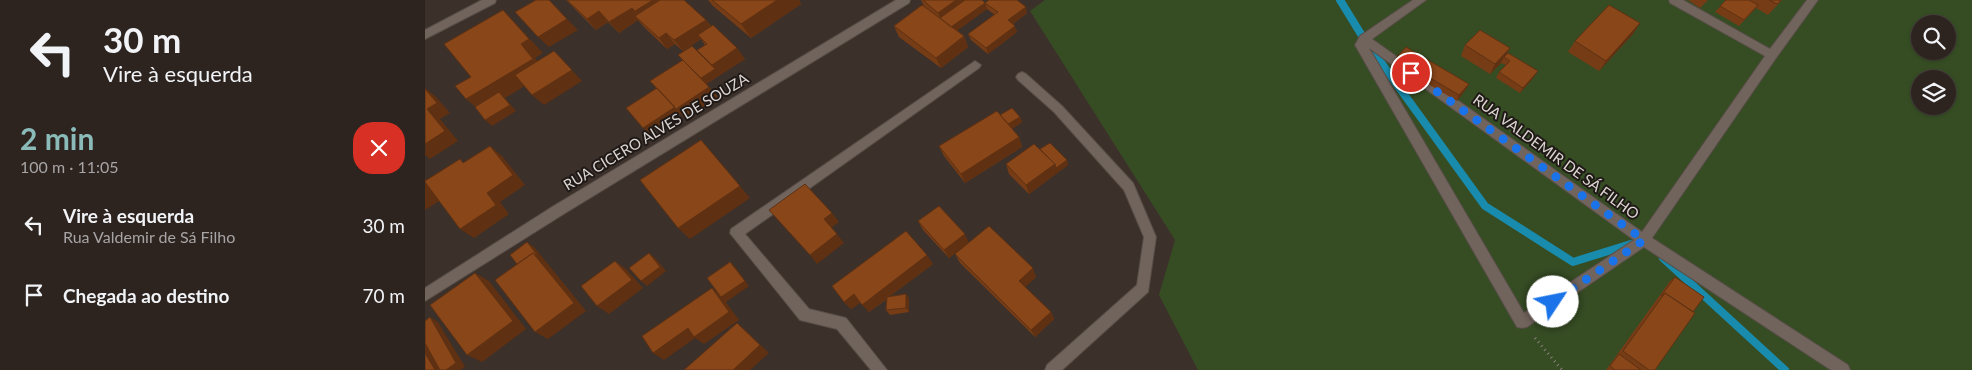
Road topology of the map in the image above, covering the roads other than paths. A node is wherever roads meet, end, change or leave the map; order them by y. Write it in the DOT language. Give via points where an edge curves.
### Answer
graph roads {
  1 [pos="491,0"];
  2 [pos="905,0"];
  3 [pos="1421,0"];
  4 [pos="1674,0"];
  5 [pos="1813,0"];
  6 [pos="425,35"];
  7 [pos="1364,39"];
  8 [pos="1772,54"];
  9 [pos="975,65"];
  10 [pos="1022,77"];
  11 [pos="1644,240"];
  12 [pos="425,295"];
  13 [pos="880,370"];
  14 [pos="1051,370"];
  15 [pos="1843,370"];
  1 -- 6 [label="street"];
  2 -- 12 [label="street, RUA CICERO ALVES DE SOUZA"];
  3 -- 7 [label="street"];
  4 -- 8 [label="street"];
  5 -- 8 [label="street, RUA VALDEMIR DE SÁ FILHO"];
  7 -- 11 [label="street, RUA VALDEMIR DE SÁ FILHO"];
  7 -- 11 [label="street" via="1361,45 1522,322"];
  8 -- 11 [label="street, RUA VALDEMIR DE SÁ FILHO"];
  9 -- 13 [label="street" via="736,233 805,315 841,323"];
  10 -- 14 [label="street" via="1058,109 1129,187 1150,237 1143,288"];
  11 -- 15 [label="street"];
}
